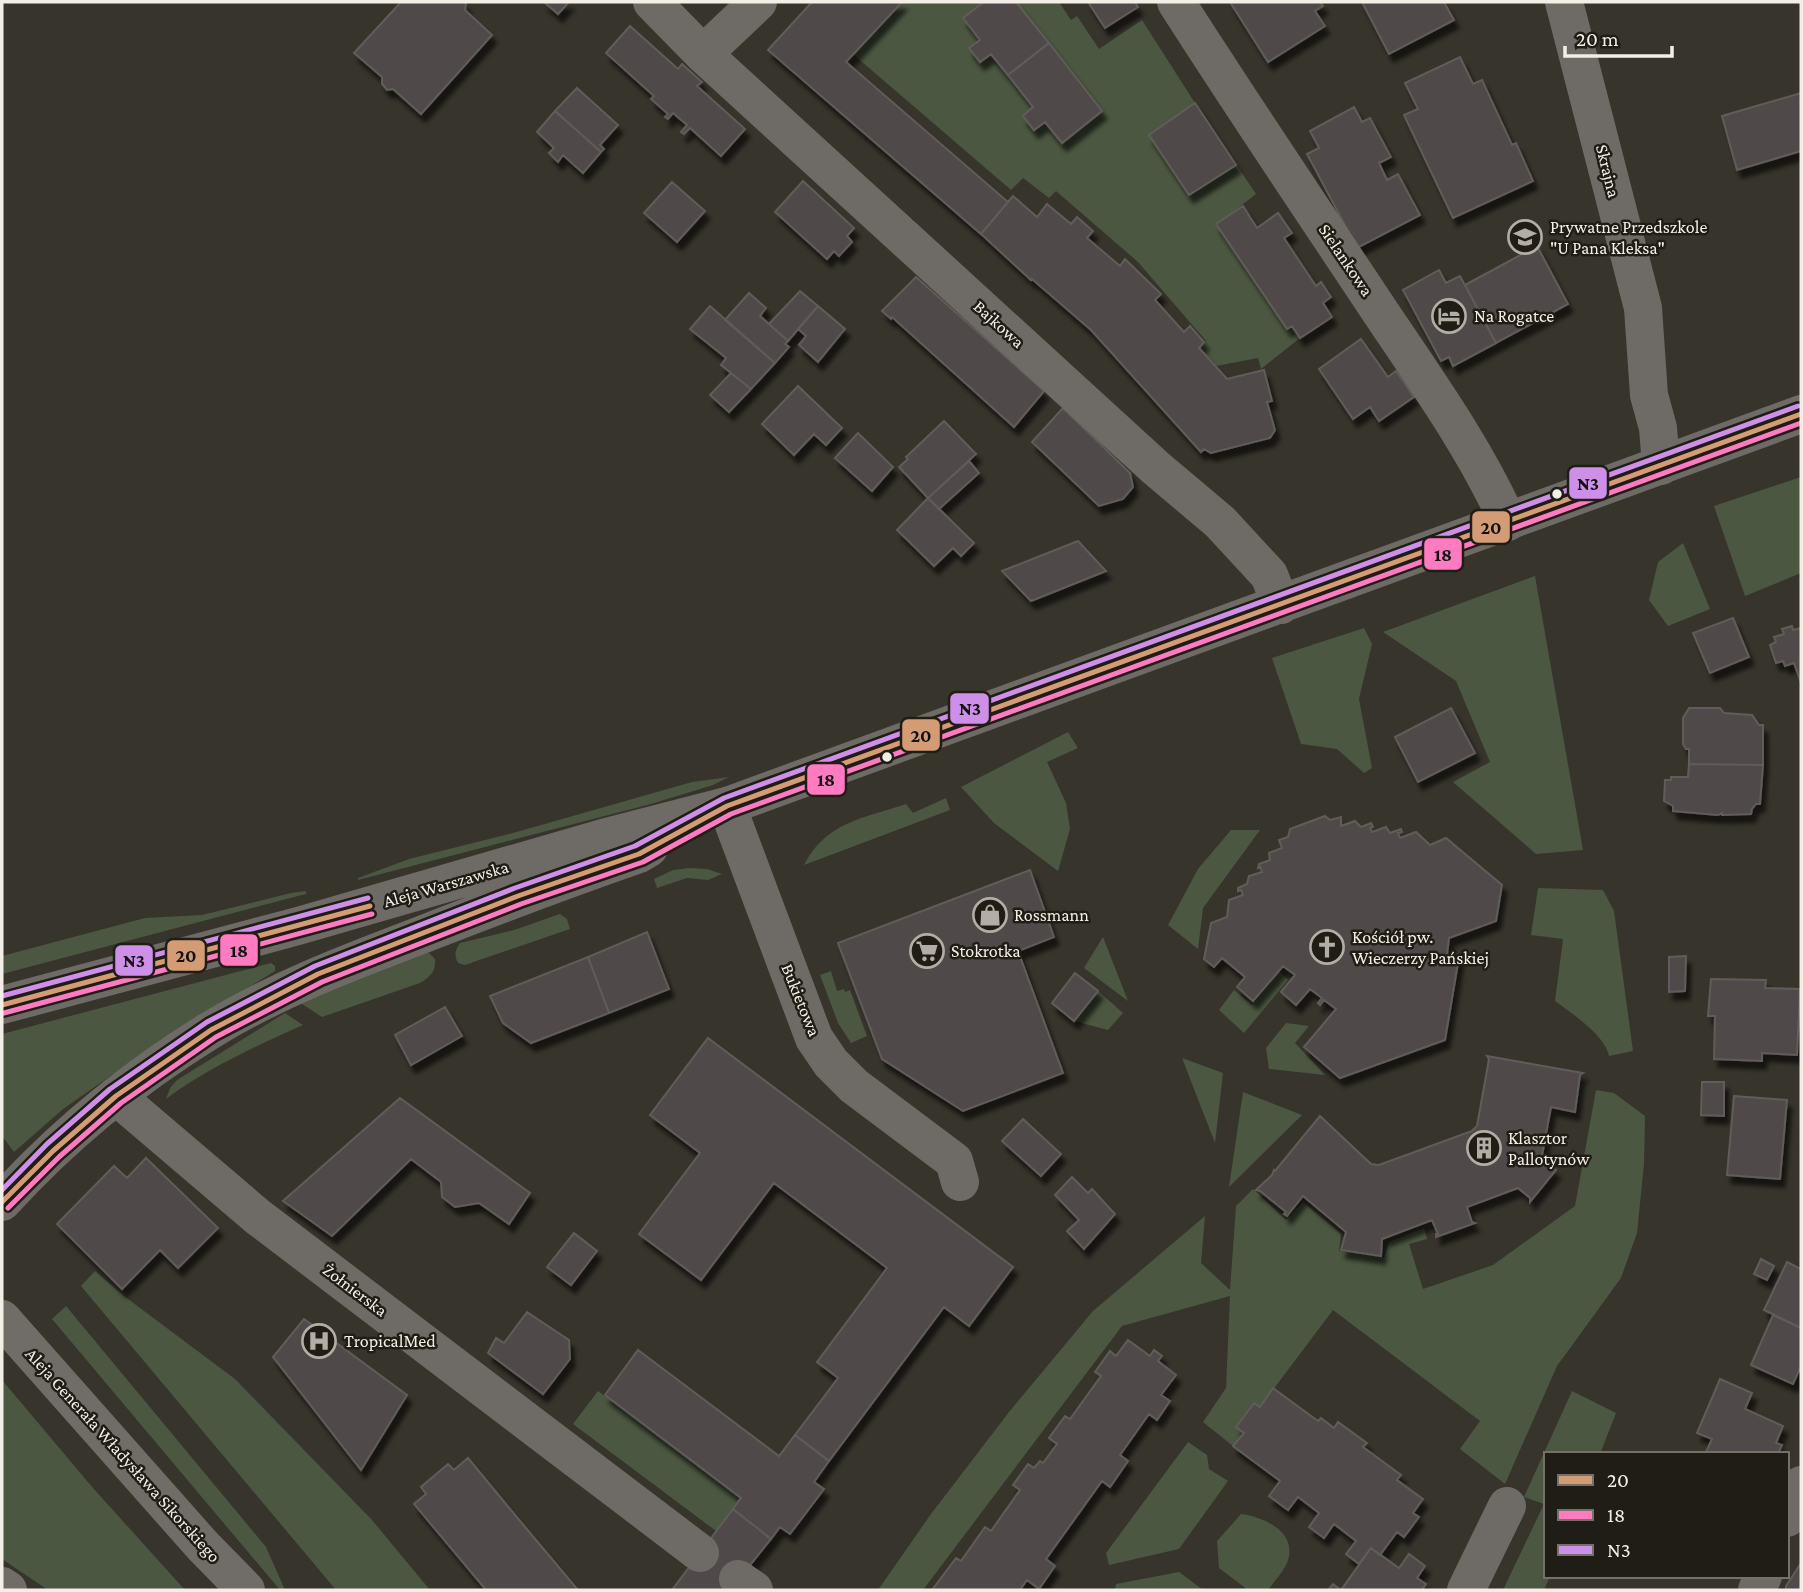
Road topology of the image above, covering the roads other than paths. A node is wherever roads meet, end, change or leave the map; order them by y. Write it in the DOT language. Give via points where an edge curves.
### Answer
graph roads {
  1 [pos="652,2"];
  2 [pos="758,2"];
  3 [pos="1176,2"];
  4 [pos="1564,2"];
  5 [pos="703,54"];
  6 [pos="1801,414"];
  7 [pos="1661,466"];
  8 [pos="1508,522"];
  9 [pos="1280,605"];
  10 [pos="727,806"];
  11 [pos="2,1005"];
  12 [pos="116,1096"];
  13 [pos="960,1182"];
  14 [pos="2,1202"];
  15 [pos="2,1319"];
  16 [pos="1801,1485"];
  17 [pos="1507,1506"];
  18 [pos="1789,1513"];
  19 [pos="700,1553"];
  20 [pos="2,1586"];
  21 [pos="8,1590"];
  22 [pos="246,1590"];
  23 [pos="1466,1590"];
  1 -- 5 [label="street, Bajkowa"];
  2 -- 5 [label="street"];
  3 -- 8 [label="street, Sielankowa" via="1441,402"];
  4 -- 7 [label="street, Skrajna" via="1643,308 1649,395"];
  5 -- 9 [label="street, Bajkowa" via="1220,522 1269,575"];
  6 -- 7 [label="street, Aleja Warszawska"];
  7 -- 8 [label="street, Aleja Warszawska"];
  8 -- 9 [label="street, Aleja Warszawska"];
  9 -- 10 [label="street, Aleja Warszawska"];
  10 -- 11 [label="street, Aleja Warszawska"];
  10 -- 12 [label="street, Aleja Warszawska" via="639,854 318,974 211,1030"];
  10 -- 13 [label="street, Bukietowa" via="814,1038 855,1086 954,1161"];
  12 -- 14 [label="street, Aleja Warszawska"];
  12 -- 19 [label="street, Żołnierska" via="258,1217"];
  15 -- 22 [label="main road, Aleja Generała Władysława Sikorskiego"];
  16 -- 18 [label="street"];
  17 -- 23 [label="street"];
  20 -- 21 [label="main road"];
}
